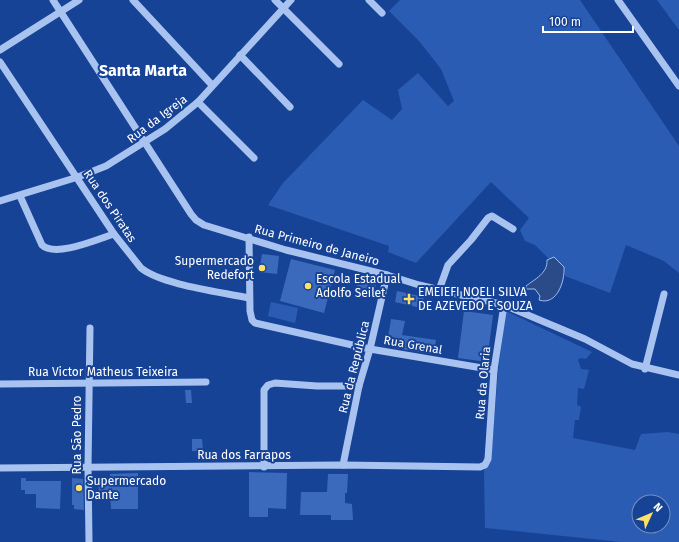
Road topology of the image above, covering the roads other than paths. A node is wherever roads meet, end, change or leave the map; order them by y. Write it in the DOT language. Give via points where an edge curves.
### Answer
graph roads {
  1 [pos="54,0"];
  2 [pos="79,0"];
  3 [pos="133,0"];
  4 [pos="275,0"];
  5 [pos="291,0"];
  6 [pos="369,0"];
  7 [pos="618,0"];
  8 [pos="283,8"];
  9 [pos="61,12"];
  10 [pos="382,13"];
  11 [pos="0,50"];
  12 [pos="240,55"];
  13 [pos="0,62"];
  14 [pos="339,64"];
  15 [pos="212,85"];
  16 [pos="679,86"];
  17 [pos="198,102"];
  18 [pos="290,107"];
  19 [pos="146,142"];
  20 [pos="254,158"];
  21 [pos="78,178"];
  22 [pos="20,196"];
  23 [pos="0,201"];
  24 [pos="513,229"];
  25 [pos="114,234"];
  26 [pos="249,237"];
  27 [pos="387,275"];
  28 [pos="440,290"];
  29 [pos="664,294"];
  30 [pos="250,298"];
  31 [pos="504,305"];
  32 [pos="90,328"];
  33 [pos="370,349"];
  34 [pos="645,368"];
  35 [pos="494,370"];
  36 [pos="679,375"];
  37 [pos="206,382"];
  38 [pos="89,383"];
  39 [pos="0,384"];
  40 [pos="358,386"];
  41 [pos="486,463"];
  42 [pos="343,465"];
  43 [pos="88,467"];
  44 [pos="264,467"];
  45 [pos="0,468"];
  46 [pos="89,542"];
  1 -- 9 [label="street, Rua Primeiro de Janeiro"];
  2 -- 9 [label="street"];
  3 -- 15 [label="street"];
  4 -- 8 [label="street"];
  5 -- 8 [label="street, Rua da Igreja"];
  6 -- 10 [label="street"];
  7 -- 16 [label="street"];
  8 -- 12 [label="street, Rua da Igreja"];
  8 -- 14 [label="street"];
  9 -- 11 [label="street"];
  9 -- 19 [label="street, Rua Primeiro de Janeiro"];
  12 -- 15 [label="street, Rua da Igreja"];
  12 -- 18 [label="street"];
  13 -- 21 [label="street, Rua dos Piratas"];
  15 -- 17 [label="street, Rua da Igreja"];
  17 -- 19 [label="street, Rua da Igreja"];
  17 -- 20 [label="street"];
  19 -- 21 [label="street, Rua da Igreja" via="106,166"];
  19 -- 26 [label="street, Rua Primeiro de Janeiro" via="196,220 204,225"];
  21 -- 22 [label="street, Rua da Igreja"];
  21 -- 25 [label="street, Rua dos Piratas"];
  22 -- 23 [label="street, Rua da Igreja"];
  22 -- 25 [label="street" via="42,245 48,250 68,248"];
  24 -- 28 [label="street" via="492,216 488,218 448,265"];
  25 -- 30 [label="street, Rua dos Piratas" via="141,268 155,277"];
  26 -- 27 [label="street, Rua Primeiro de Janeiro" via="286,250"];
  26 -- 30 [label="street"];
  27 -- 28 [label="street, Rua Primeiro de Janeiro"];
  27 -- 33 [label="street, Rua da República"];
  28 -- 31 [label="street, Rua Primeiro de Janeiro"];
  29 -- 34 [label="street"];
  30 -- 33 [label="street, Rua Grenal" via="252,320 258,324"];
  31 -- 34 [label="street, Rua Primeiro de Janeiro" via="585,339 632,364"];
  31 -- 35 [label="street, Rua da Olaria"];
  32 -- 38 [label="street, Rua São Pedro"];
  33 -- 35 [label="street, Rua Grenal"];
  33 -- 40 [label="street, Rua da República"];
  34 -- 36 [label="street, Rua Primeiro de Janeiro"];
  35 -- 41 [label="street, Rua da Olaria" via="489,453"];
  37 -- 38 [label="street, Rua Victor Matheus Teixeira"];
  38 -- 39 [label="street, Rua Victor Matheus Teixeira"];
  38 -- 43 [label="street, Rua São Pedro"];
  40 -- 42 [label="street, Rua da República"];
  40 -- 44 [label="street" via="275,383 268,386 264,390"];
  41 -- 42 [label="street, Rua dos Farrapos" via="480,467 456,468"];
  42 -- 44 [label="street, Rua dos Farrapos"];
  43 -- 44 [label="street, Rua dos Farrapos"];
  43 -- 45 [label="street, Rua dos Farrapos"];
  43 -- 46 [label="street, Rua São Pedro"];
}
